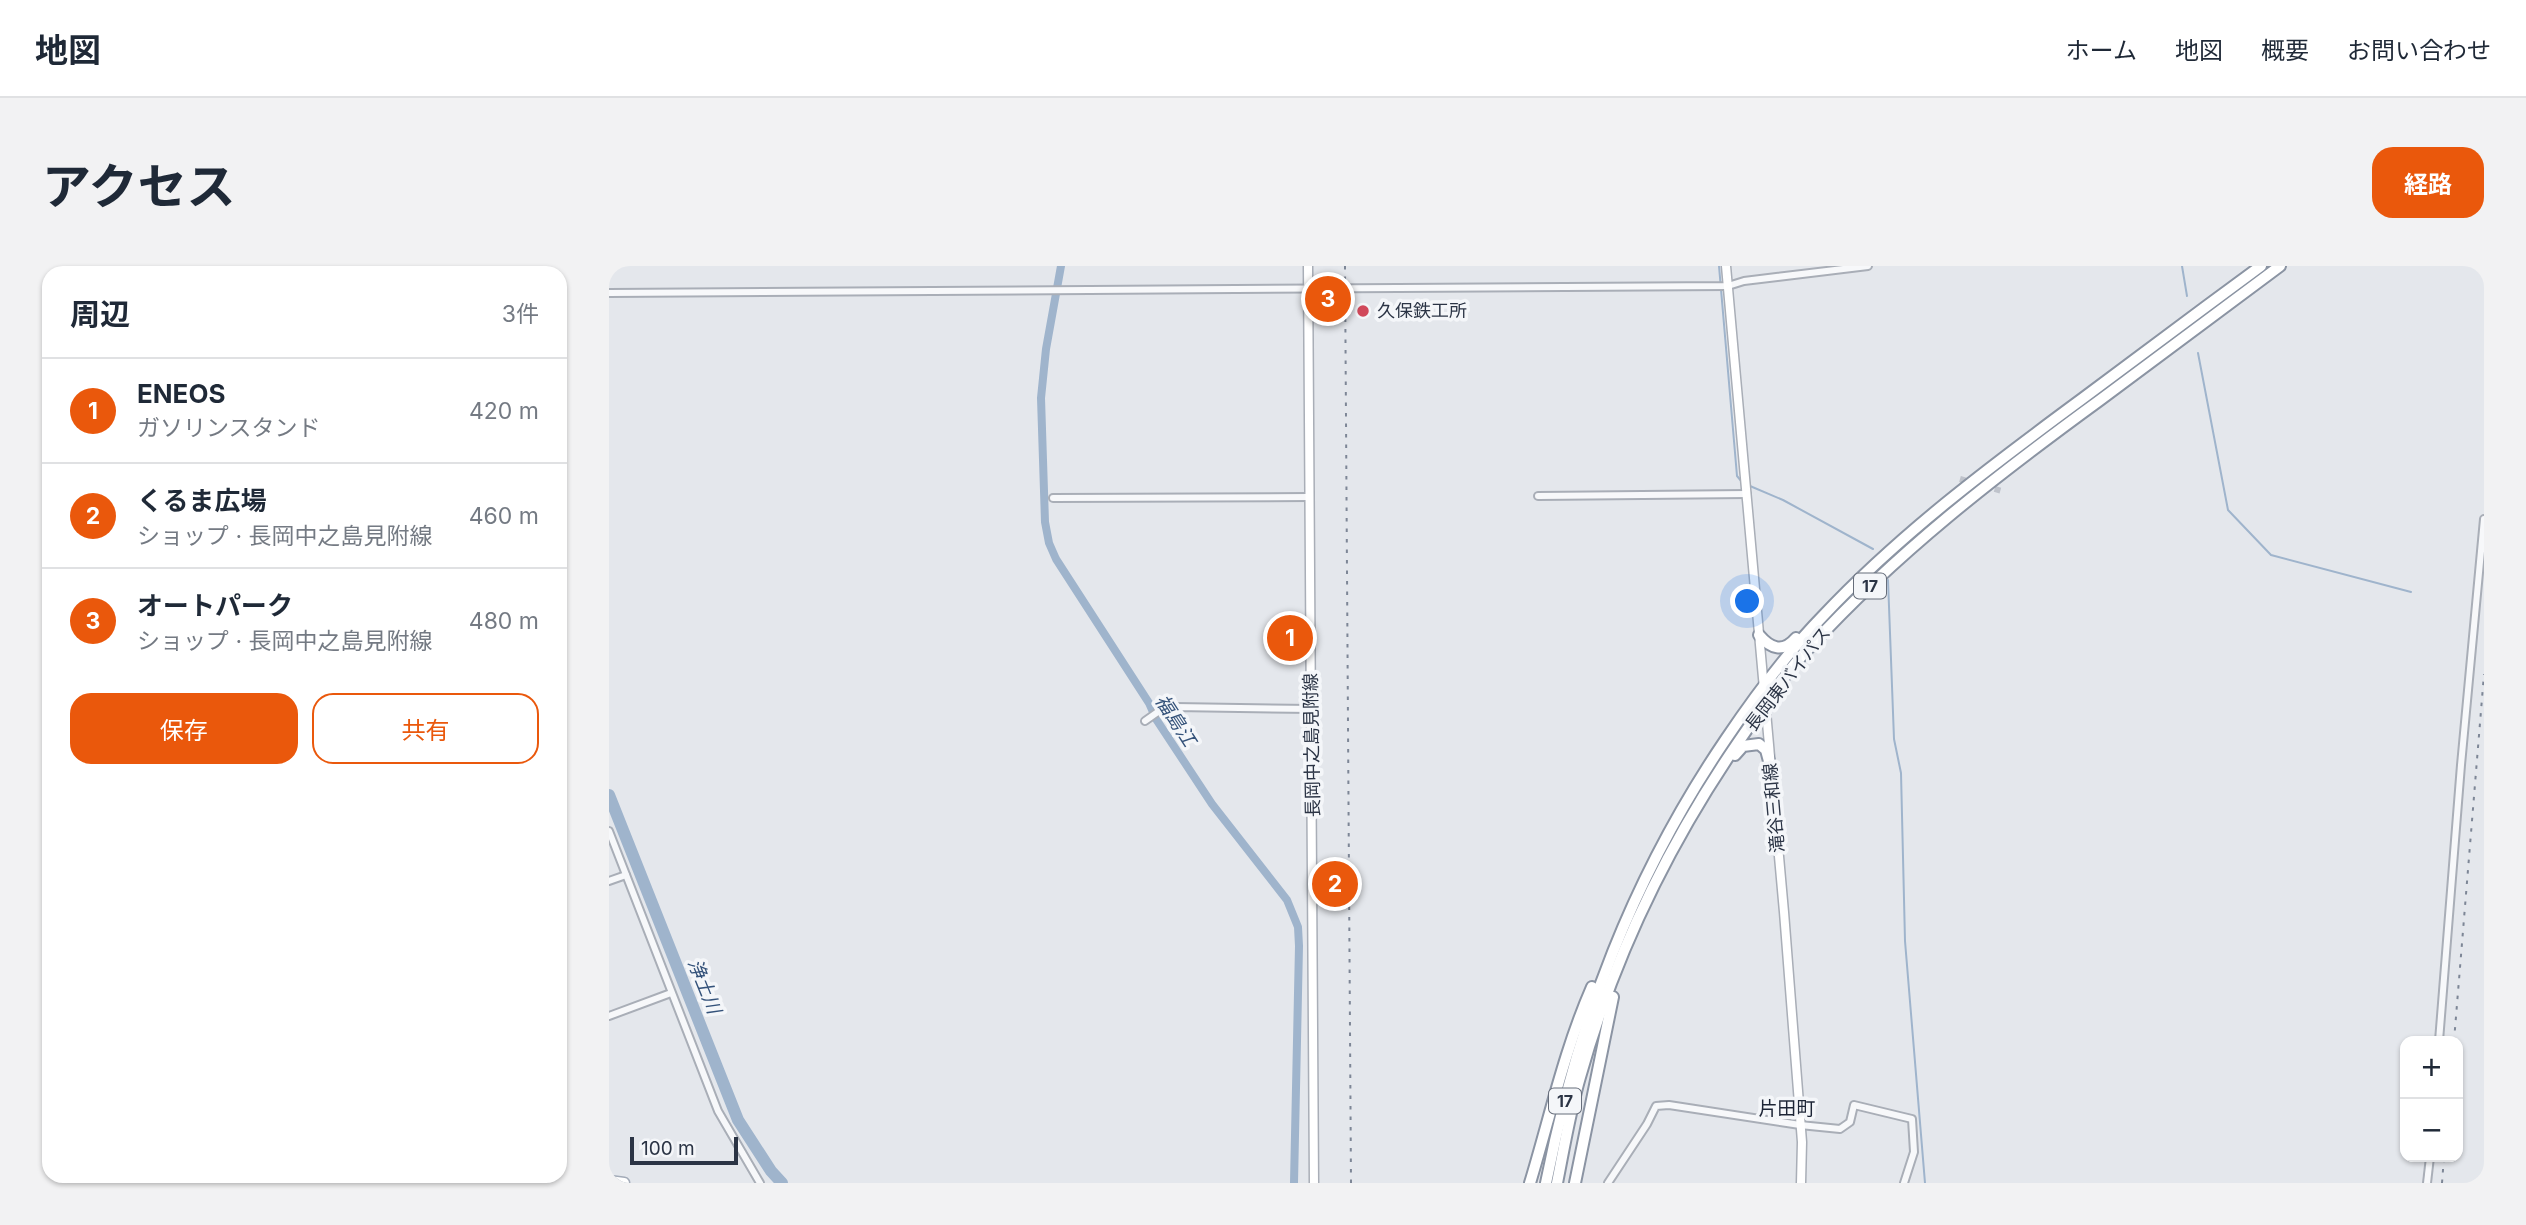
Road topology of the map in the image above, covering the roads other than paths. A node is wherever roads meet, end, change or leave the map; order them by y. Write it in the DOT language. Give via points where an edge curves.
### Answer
graph roads {
  1 [pos="1308,266"];
  2 [pos="1727,266"];
  3 [pos="1868,266"];
  4 [pos="2261,266"];
  5 [pos="2280,266"];
  6 [pos="1815,269"];
  7 [pos="1728,286"];
  8 [pos="1308,288"];
  9 [pos="609,293"];
  10 [pos="1965,487"];
  11 [pos="1747,494"];
  12 [pos="1538,496"];
  13 [pos="1310,497"];
  14 [pos="1053,498"];
  15 [pos="2484,519"];
  16 [pos="1759,635"];
  17 [pos="1763,686"];
  18 [pos="1765,704"];
  19 [pos="1311,709"];
  20 [pos="1147,720"];
  21 [pos="1770,765"];
  22 [pos="609,831"];
  23 [pos="626,875"];
  24 [pos="609,881"];
  25 [pos="1633,928"];
  26 [pos="671,992"];
  27 [pos="609,1016"];
  28 [pos="1592,1022"];
  29 [pos="2439,1036"];
  30 [pos="1800,1125"];
  31 [pos="2429,1162"];
  32 [pos="609,1181"];
  33 [pos="624,1183"];
  34 [pos="760,1183"];
  35 [pos="1314,1183"];
  36 [pos="1530,1183"];
  37 [pos="1546,1183"];
  38 [pos="1557,1183"];
  39 [pos="1575,1183"];
  40 [pos="1608,1183"];
  41 [pos="1801,1183"];
  42 [pos="1903,1183"];
  43 [pos="2427,1183"];
  1 -- 8 [label="main road, 長岡中之島見附線"];
  2 -- 7 [label="main road, 滝谷三和線"];
  3 -- 6 [label="street"];
  4 -- 10 [label="highway, 長岡東バイパス / 17"];
  5 -- 18 [label="highway, 長岡東バイパス / 17" via="2029,452 1917,542 1807,649"];
  6 -- 7 [label="street"];
  7 -- 8 [label="street"];
  7 -- 11 [label="main road, 滝谷三和線"];
  8 -- 9 [label="street"];
  8 -- 13 [label="main road, 長岡中之島見附線"];
  10 -- 16 [label="highway" via="1857,575 1788,646 1773,648"];
  10 -- 17 [label="highway, 長岡東バイパス / 17" via="1844,594"];
  11 -- 12 [label="street"];
  11 -- 16 [label="main road, 滝谷三和線"];
  13 -- 14 [label="street"];
  13 -- 19 [label="main road, 長岡中之島見附線"];
  15 -- 29 [label="street"];
  16 -- 17 [label="main road, 滝谷三和線"];
  17 -- 18 [label="main road, 滝谷三和線"];
  17 -- 28 [label="highway, 長岡東バイパス / 17" via="1681,808 1602,963"];
  18 -- 21 [label="main road, 滝谷三和線"];
  18 -- 25 [label="highway, 長岡東バイパス / 17" via="1674,842"];
  19 -- 20 [label="street" via="1175,706"];
  19 -- 35 [label="main road, 長岡中之島見附線"];
  21 -- 25 [label="highway" via="1759,744 1738,752 1714,785"];
  21 -- 30 [label="main road, 滝谷三和線"];
  22 -- 23 [label="street"];
  23 -- 24 [label="street"];
  23 -- 26 [label="street"];
  25 -- 28 [label="highway, 長岡東バイパス / 17"];
  26 -- 27 [label="street"];
  26 -- 34 [label="street" via="717,1111"];
  28 -- 36 [label="highway" via="1557,1083"];
  28 -- 37 [label="highway, 17" via="1560,1117"];
  28 -- 38 [label="highway, 17"];
  28 -- 39 [label="highway" via="1586,1125"];
  30 -- 40 [label="street" via="1656,1106"];
  30 -- 41 [label="main road, 滝谷三和線"];
  30 -- 42 [label="street" via="1844,1128 1854,1105 1912,1119 1914,1152"];
  31 -- 43 [label="street"];
  32 -- 33 [label="main road"];
}
